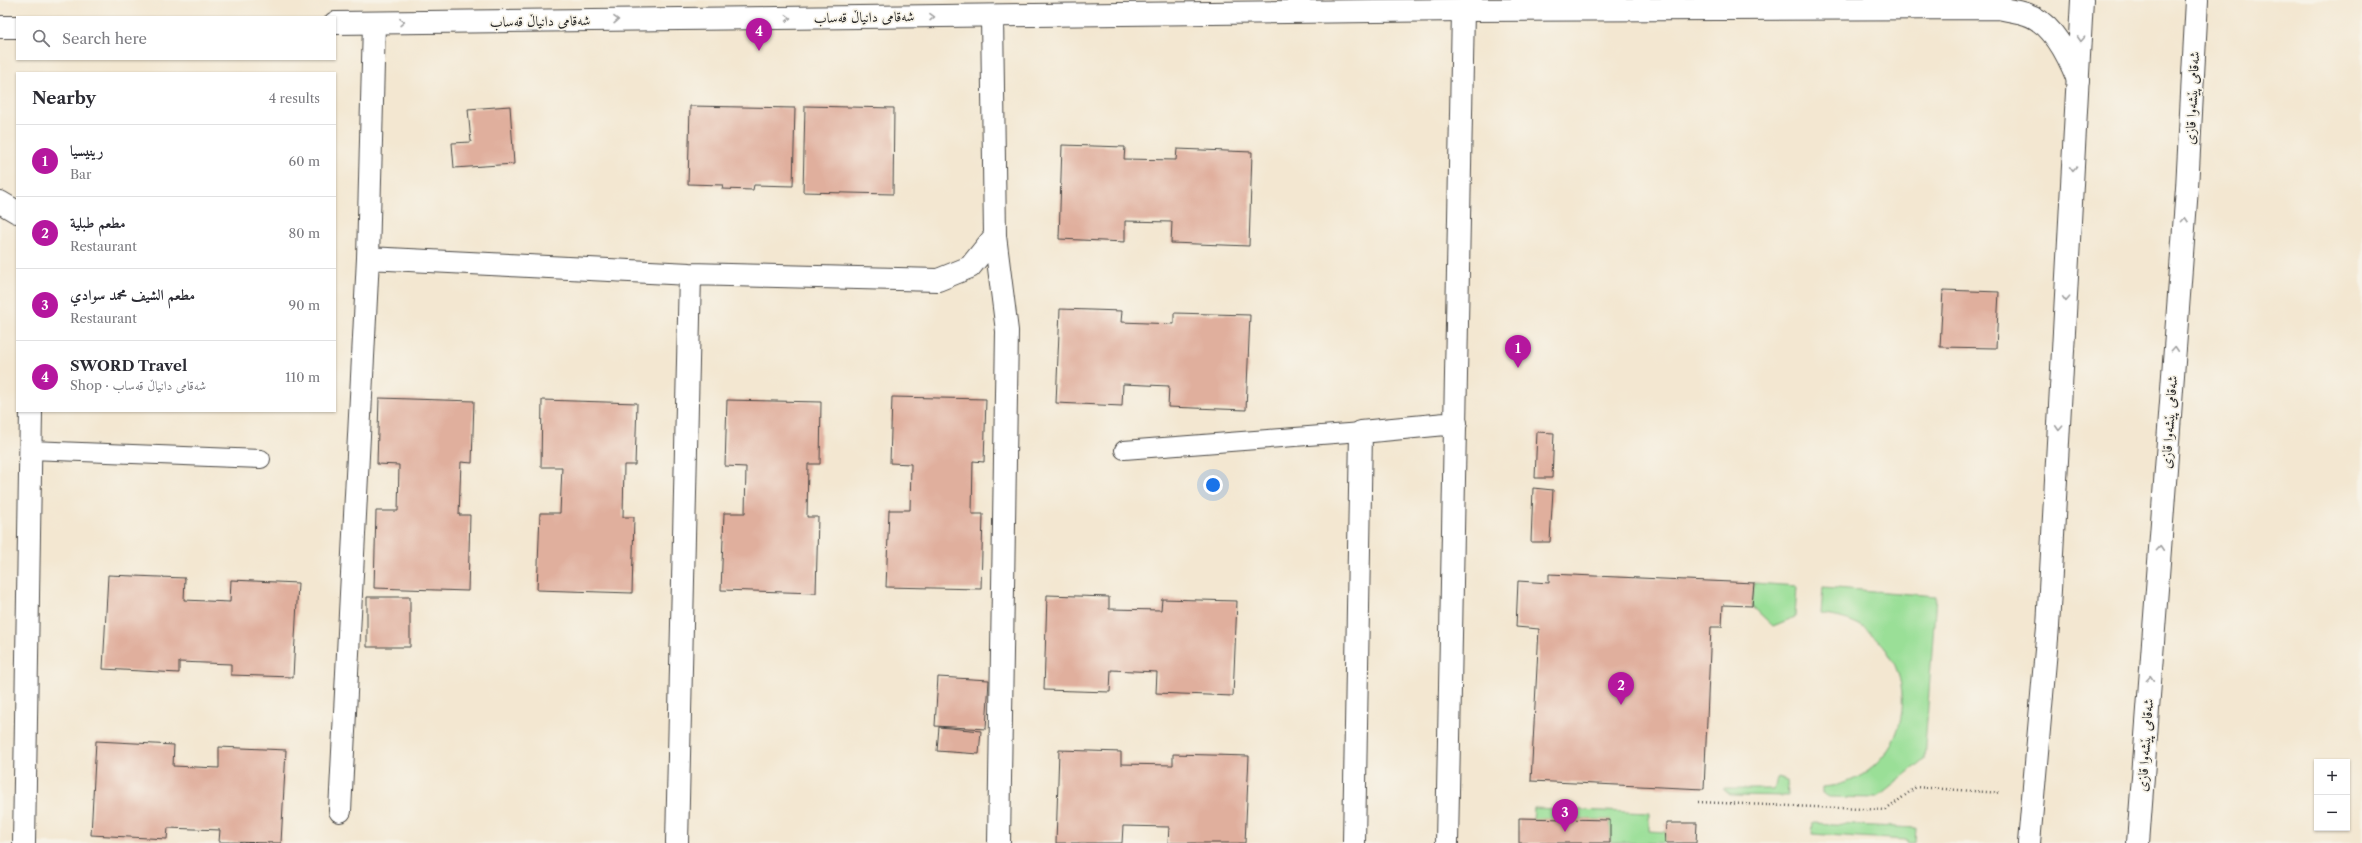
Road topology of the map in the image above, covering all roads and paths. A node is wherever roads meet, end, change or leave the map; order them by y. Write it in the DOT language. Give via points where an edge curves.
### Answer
graph roads {
  1 [pos="2082,0"];
  2 [pos="2197,0"];
  3 [pos="1990,4"];
  4 [pos="1463,10"];
  5 [pos="992,16"];
  6 [pos="336,23"];
  7 [pos="374,23"];
  8 [pos="0,27"];
  9 [pos="16,27"];
  10 [pos="2078,80"];
  11 [pos="0,202"];
  12 [pos="16,211"];
  13 [pos="995,236"];
  14 [pos="368,258"];
  15 [pos="690,274"];
  16 [pos="31,412"];
  17 [pos="1456,422"];
  18 [pos="1361,432"];
  19 [pos="30,450"];
  20 [pos="1124,450"];
  21 [pos="261,459"];
  22 [pos="2033,796"];
  23 [pos="1698,802"];
  24 [pos="340,811"];
  25 [pos="24,843"];
  26 [pos="677,843"];
  27 [pos="999,843"];
  28 [pos="1354,843"];
  29 [pos="1447,843"];
  30 [pos="2029,843"];
  31 [pos="2138,843"];
  1 -- 10 [label="main road, one-way"];
  31 -- 2 [label="main road, شەقامی پێشەوا قازی, one-way" via="2187,188"];
  3 -- 4 [label="main road, شەقامی دانیاڵ قەساب"];
  3 -- 10 [label="main road, شەقامی دانیاڵ قەساب" via="2027,14 2050,31 2067,53"];
  4 -- 5 [label="main road, شەقامی دانیاڵ قەساب"];
  4 -- 17 [label="main road"];
  7 -- 5 [label="main road, شەقامی دانیاڵ قەساب, one-way"];
  5 -- 13 [label="main road"];
  6 -- 7 [label="main road, شەقامی دانیاڵ قەساب"];
  7 -- 14 [label="main road"];
  8 -- 9 [label="main road"];
  10 -- 22 [label="main road, one-way" via="2048,627"];
  11 -- 12 [label="main road"];
  13 -- 15 [label="main road" via="970,268 938,280"];
  13 -- 27 [label="main road" via="1007,331"];
  14 -- 15 [label="main road"];
  14 -- 24 [label="main road"];
  15 -- 26 [label="main road"];
  16 -- 19 [label="main road"];
  17 -- 18 [label="main road"];
  17 -- 29 [label="main road"];
  18 -- 20 [label="lane"];
  18 -- 28 [label="main road"];
  19 -- 21 [label="lane"];
  19 -- 25 [label="main road"];
  22 -- 23 [label="path" via="1916,787 1886,810"];
  22 -- 30 [label="main road"];
}
